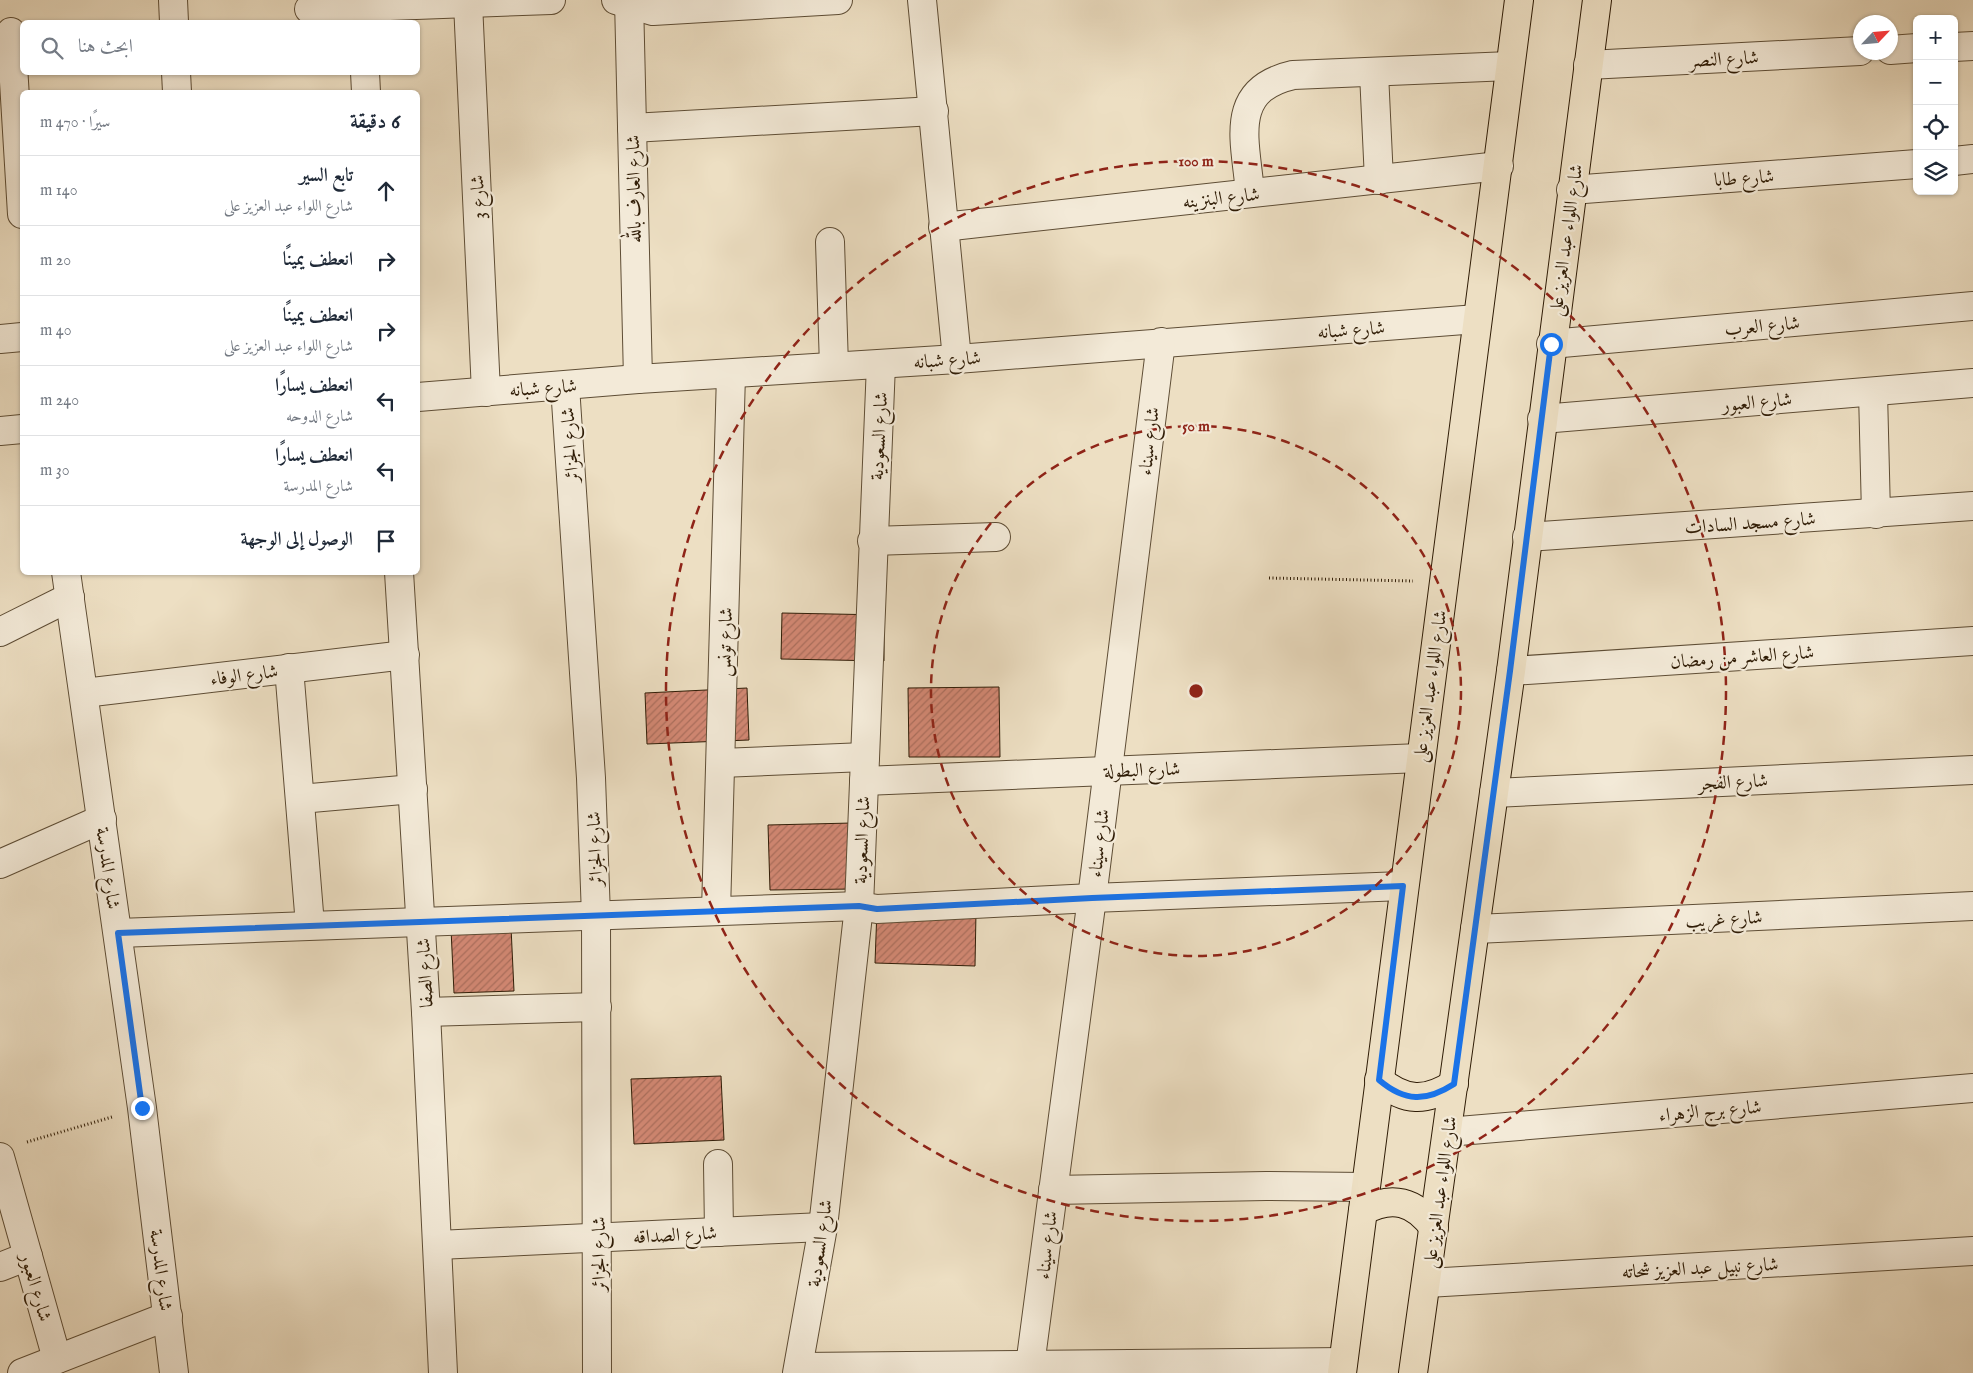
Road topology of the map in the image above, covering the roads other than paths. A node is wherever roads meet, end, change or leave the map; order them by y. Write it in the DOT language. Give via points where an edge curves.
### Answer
graph roads {
  1 [pos="173,0"];
  2 [pos="551,0"];
  3 [pos="838,0"];
  4 [pos="922,0"];
  5 [pos="1519,0"];
  6 [pos="1597,0"];
  7 [pos="625,1"];
  8 [pos="468,3"];
  9 [pos="309,9"];
  10 [pos="361,15"];
  11 [pos="174,20"];
  12 [pos="11,32"];
  13 [pos="1973,46"];
  14 [pos="1958,47"];
  15 [pos="1913,48"];
  16 [pos="1898,49"];
  17 [pos="1853,51"];
  18 [pos="1588,65"];
  19 [pos="1510,66"];
  20 [pos="1374,73"];
  21 [pos="176,75"];
  22 [pos="365,75"];
  23 [pos="177,90"];
  24 [pos="366,90"];
  25 [pos="934,111"];
  26 [pos="632,128"];
  27 [pos="1973,159"];
  28 [pos="1958,161"];
  29 [pos="1913,164"];
  30 [pos="1499,166"];
  31 [pos="1379,180"];
  32 [pos="10,188"];
  33 [pos="1571,190"];
  34 [pos="1250,194"];
  35 [pos="20,210"];
  36 [pos="943,227"];
  37 [pos="830,242"];
  38 [pos="1973,306"];
  39 [pos="1477,319"];
  40 [pos="20,337"];
  41 [pos="0,340"];
  42 [pos="1161,342"];
  43 [pos="1551,344"];
  44 [pos="957,359"];
  45 [pos="881,364"];
  46 [pos="834,366"];
  47 [pos="731,374"];
  48 [pos="638,379"];
  49 [pos="1973,383"];
  50 [pos="565,386"];
  51 [pos="486,392"];
  52 [pos="1873,392"];
  53 [pos="420,397"];
  54 [pos="1542,419"];
  55 [pos="20,429"];
  56 [pos="0,431"];
  57 [pos="1973,506"];
  58 [pos="1876,514"];
  59 [pos="996,537"];
  60 [pos="1527,537"];
  61 [pos="872,541"];
  62 [pos="399,575"];
  63 [pos="68,585"];
  64 [pos="0,632"];
  65 [pos="1973,640"];
  66 [pos="405,655"];
  67 [pos="289,668"];
  68 [pos="1510,671"];
  69 [pos="84,693"];
  70 [pos="1420,758"];
  71 [pos="720,763"];
  72 [pos="864,769"];
  73 [pos="1107,770"];
  74 [pos="1973,770"];
  75 [pos="413,790"];
  76 [pos="1494,793"];
  77 [pos="300,799"];
  78 [pos="102,819"];
  79 [pos="0,864"];
  80 [pos="1403,886"];
  81 [pos="1092,898"];
  82 [pos="859,906"];
  83 [pos="1973,906"];
  84 [pos="716,911"];
  85 [pos="596,916"];
  86 [pos="421,922"];
  87 [pos="310,925"];
  88 [pos="1475,929"];
  89 [pos="118,933"];
  90 [pos="597,1008"];
  91 [pos="426,1012"];
  92 [pos="1379,1080"];
  93 [pos="1454,1084"];
  94 [pos="1973,1088"];
  95 [pos="1447,1132"];
  96 [pos="9,1151"];
  97 [pos="718,1164"];
  98 [pos="1053,1190"];
  99 [pos="1364,1199"];
  100 [pos="823,1227"];
  101 [pos="1434,1228"];
  102 [pos="719,1232"];
  103 [pos="598,1238"];
  104 [pos="438,1246"];
  105 [pos="1973,1251"];
  106 [pos="28,1256"];
  107 [pos="0,1267"];
  108 [pos="1427,1283"];
  109 [pos="168,1316"];
  110 [pos="57,1359"];
  111 [pos="1342,1367"];
  112 [pos="1030,1368"];
  113 [pos="798,1370"];
  114 [pos="22,1373"];
  115 [pos="174,1373"];
  116 [pos="443,1373"];
  117 [pos="597,1373"];
  118 [pos="1413,1373"];
  1 -- 11 [label="street"];
  2 -- 8 [label="street"];
  3 -- 7 [label="street" via="654,11"];
  4 -- 25 [label="street"];
  5 -- 19 [label="main road, شارع اللواء عبد العزيز على"];
  6 -- 18 [label="main road, شارع اللواء عبد العزيز على"];
  7 -- 26 [label="street, شارع العارف بالله"];
  8 -- 10 [label="street"];
  8 -- 51 [label="street, شارع 3"];
  9 -- 10 [label="street"];
  12 -- 32 [label="street"];
  13 -- 14 [label="street"];
  15 -- 16 [label="street"];
  17 -- 18 [label="street, شارع النصر"];
  18 -- 33 [label="main road, شارع اللواء عبد العزيز على"];
  19 -- 20 [label="street"];
  19 -- 30 [label="main road, شارع اللواء عبد العزيز على"];
  20 -- 31 [label="street"];
  20 -- 34 [label="street" via="1293,75 1279,78 1257,93 1244,117"];
  21 -- 23 [label="street"];
  22 -- 24 [label="street"];
  25 -- 26 [label="street"];
  25 -- 36 [label="street"];
  26 -- 48 [label="street, شارع العارف بالله"];
  27 -- 28 [label="street"];
  29 -- 33 [label="street, شارع طابا"];
  30 -- 31 [label="street, شارع البنزينه"];
  30 -- 39 [label="main road, شارع اللواء عبد العزيز على"];
  31 -- 34 [label="street, شارع البنزينه"];
  32 -- 35 [label="street"];
  33 -- 43 [label="main road, شارع اللواء عبد العزيز على"];
  34 -- 36 [label="street, شارع البنزينه"];
  36 -- 44 [label="street"];
  37 -- 46 [label="street"];
  38 -- 43 [label="street, شارع العرب"];
  39 -- 42 [label="street, شارع شبانه"];
  39 -- 70 [label="main road, شارع اللواء عبد العزيز على"];
  40 -- 41 [label="street"];
  42 -- 44 [label="street, شارع شبانه"];
  42 -- 73 [label="street, شارع سيناء"];
  43 -- 54 [label="main road, شارع اللواء عبد العزيز على"];
  44 -- 45 [label="street, شارع شبانه"];
  45 -- 46 [label="street, شارع شبانه"];
  45 -- 61 [label="street, شارع السعودية"];
  46 -- 47 [label="street, شارع شبانه"];
  47 -- 48 [label="street, شارع شبانه"];
  47 -- 71 [label="street, شارع تونس"];
  48 -- 50 [label="street, شارع شبانه"];
  49 -- 52 [label="street, شارع العبور"];
  50 -- 51 [label="street, شارع شبانه"];
  50 -- 85 [label="street, شارع الجزائر"];
  51 -- 53 [label="street, شارع شبانه"];
  52 -- 54 [label="street, شارع العبور"];
  52 -- 58 [label="street"];
  54 -- 60 [label="main road, شارع اللواء عبد العزيز على"];
  55 -- 56 [label="street"];
  57 -- 58 [label="street, شارع مسجد السادات"];
  58 -- 60 [label="street, شارع مسجد السادات"];
  59 -- 61 [label="street"];
  60 -- 68 [label="main road, شارع اللواء عبد العزيز على"];
  61 -- 72 [label="street, شارع السعودية"];
  62 -- 66 [label="street, شارع الصفا"];
  63 -- 64 [label="street"];
  63 -- 69 [label="street, شارع المدرسة"];
  65 -- 68 [label="street, شارع العاشر من رمضان"];
  66 -- 67 [label="street, شارع الوفاء"];
  66 -- 75 [label="street, شارع الصفا"];
  67 -- 69 [label="street, شارع الوفاء"];
  67 -- 77 [label="street"];
  68 -- 76 [label="main road, شارع اللواء عبد العزيز على"];
  69 -- 78 [label="street, شارع المدرسة"];
  70 -- 73 [label="street, شارع البطولة"];
  70 -- 80 [label="main road, شارع اللواء عبد العزيز على"];
  71 -- 72 [label="street, شارع البطولة"];
  71 -- 84 [label="street, شارع تونس"];
  72 -- 73 [label="street, شارع البطولة"];
  72 -- 82 [label="street, شارع السعودية"];
  73 -- 81 [label="street, شارع سيناء"];
  74 -- 76 [label="street, شارع الفجر"];
  75 -- 77 [label="street"];
  75 -- 86 [label="street, شارع الصفا"];
  76 -- 88 [label="main road, شارع اللواء عبد العزيز على"];
  77 -- 87 [label="street"];
  78 -- 79 [label="street"];
  78 -- 89 [label="street, شارع المدرسة"];
  80 -- 81 [label="street"];
  80 -- 92 [label="main road, شارع اللواء عبد العزيز على"];
  81 -- 82 [label="street" via="877,909"];
  81 -- 98 [label="street, شارع سيناء"];
  82 -- 84 [label="street"];
  82 -- 100 [label="street, شارع السعودية"];
  83 -- 88 [label="street, شارع غريب"];
  84 -- 85 [label="street"];
  85 -- 86 [label="street"];
  85 -- 90 [label="street, شارع الجزائر"];
  86 -- 87 [label="street"];
  86 -- 91 [label="street, شارع الصفا"];
  87 -- 89 [label="street"];
  88 -- 93 [label="main road, شارع اللواء عبد العزيز على"];
  89 -- 109 [label="street, شارع المدرسة"];
  90 -- 91 [label="street"];
  90 -- 103 [label="street, شارع الجزائر"];
  91 -- 104 [label="street, شارع الصفا"];
  92 -- 93 [label="main road" via="1392,1091 1416,1097 1440,1093"];
  92 -- 99 [label="main road, شارع اللواء عبد العزيز على"];
  93 -- 95 [label="main road, شارع اللواء عبد العزيز على"];
  94 -- 95 [label="street, شارع برج الزهراء"];
  95 -- 101 [label="main road, شارع اللواء عبد العزيز على"];
  96 -- 106 [label="street, شارع العبور"];
  97 -- 102 [label="street"];
  98 -- 99 [label="street" via="1266,1186"];
  98 -- 112 [label="street, شارع سيناء"];
  99 -- 101 [label="main road" via="1378,1203 1394,1201 1410,1206 1424,1215"];
  99 -- 111 [label="main road, شارع اللواء عبد العزيز على"];
  100 -- 102 [label="street, شارع الصداقه"];
  100 -- 113 [label="street, شارع السعودية"];
  101 -- 108 [label="main road, شارع اللواء عبد العزيز على"];
  102 -- 103 [label="street, شارع الصداقه"];
  103 -- 104 [label="street, شارع الصداقه"];
  103 -- 117 [label="street, شارع الجزائر"];
  104 -- 116 [label="street, شارع الصفا"];
  105 -- 108 [label="street, شارع نبيل عبد العزيز شحاته"];
  106 -- 107 [label="street"];
  106 -- 110 [label="street, شارع العبور"];
  108 -- 118 [label="main road, شارع اللواء عبد العزيز على"];
  109 -- 110 [label="street"];
  109 -- 115 [label="street, شارع المدرسة"];
  110 -- 114 [label="street"];
  111 -- 112 [label="street"];
  112 -- 113 [label="street"];
}
